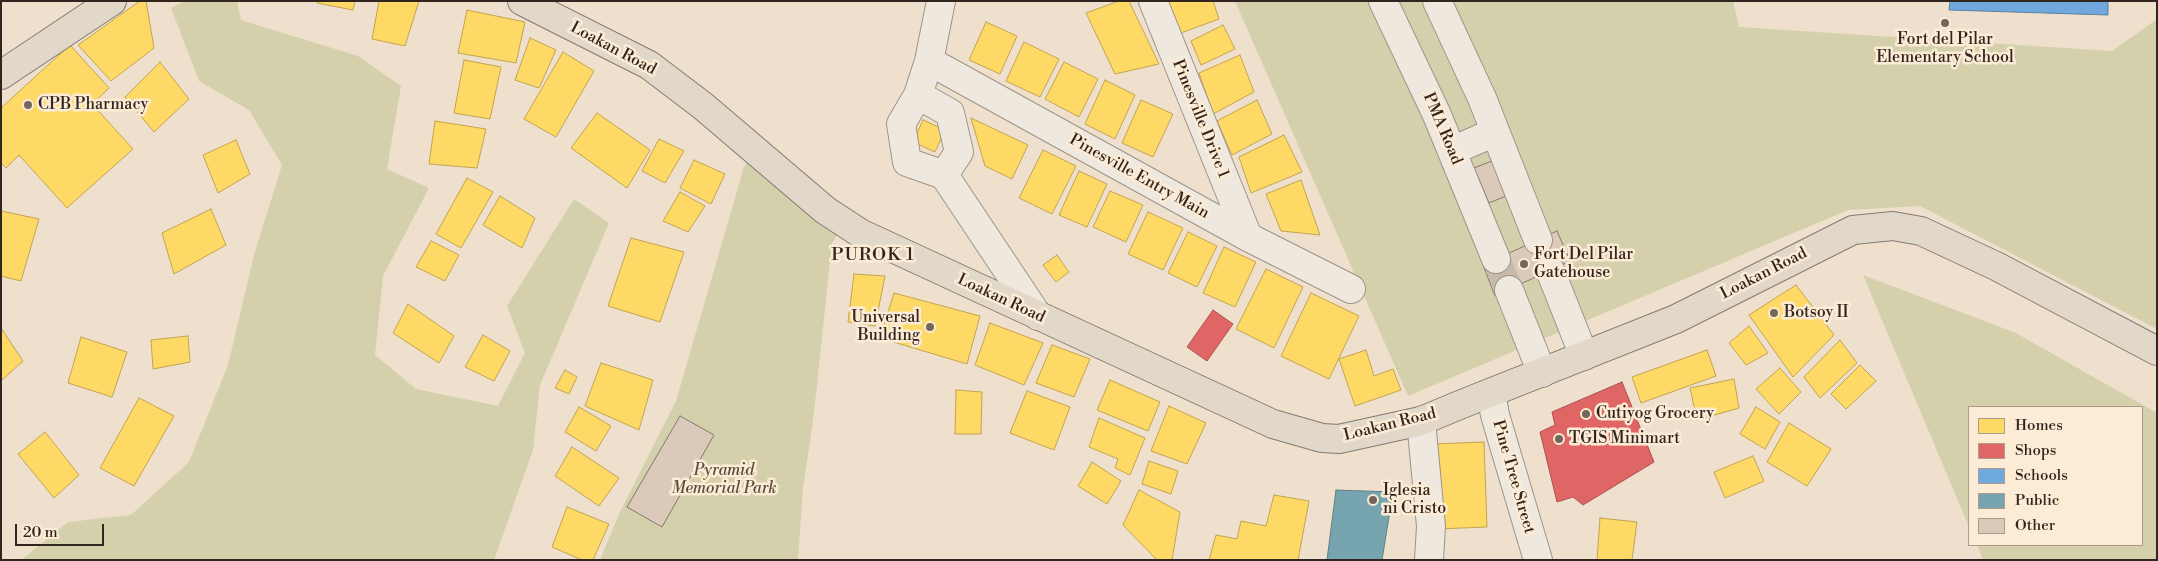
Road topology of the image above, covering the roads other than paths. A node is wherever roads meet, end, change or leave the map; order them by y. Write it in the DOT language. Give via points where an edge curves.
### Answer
graph roads {
  1 [pos="112,1"];
  2 [pos="522,1"];
  3 [pos="941,1"];
  4 [pos="1153,1"];
  5 [pos="1383,1"];
  6 [pos="1437,1"];
  7 [pos="929,61"];
  8 [pos="1,74"];
  9 [pos="918,95"];
  10 [pos="1495,132"];
  11 [pos="1452,151"];
  12 [pos="944,175"];
  13 [pos="1248,237"];
  14 [pos="1538,240"];
  15 [pos="1496,259"];
  16 [pos="1550,270"];
  17 [pos="1351,289"];
  18 [pos="1509,290"];
  19 [pos="1038,316"];
  20 [pos="2157,351"];
  21 [pos="1584,356"];
  22 [pos="1542,373"];
  23 [pos="1491,393"];
  24 [pos="1421,421"];
  25 [pos="1429,560"];
  26 [pos="1538,560"];
  1 -- 8 [label="main road"];
  2 -- 19 [label="main road, Loakan Road" via="648,66 702,106 825,210 860,233"];
  3 -- 7 [label="street"];
  4 -- 13 [label="street, Pinesville Drive 1"];
  5 -- 11 [label="street, PMA Road"];
  6 -- 10 [label="street"];
  7 -- 9 [label="street"];
  7 -- 13 [label="street, Pinesville Entry Main"];
  9 -- 12 [label="street" via="950,113 959,152"];
  9 -- 12 [label="street" via="900,124 907,162"];
  10 -- 11 [label="street"];
  10 -- 14 [label="street"];
  11 -- 15 [label="street, PMA Road"];
  12 -- 19 [label="street"];
  13 -- 17 [label="street, Pinesville Entry Main"];
  16 -- 21 [label="street"];
  18 -- 22 [label="street"];
  19 -- 24 [label="main road, Loakan Road" via="1273,424 1322,438 1339,438"];
  20 -- 21 [label="main road, Loakan Road" via="1996,266 1921,231 1893,226 1853,230 1676,319"];
  21 -- 22 [label="main road, Loakan Road"];
  22 -- 23 [label="main road, Loakan Road"];
  23 -- 24 [label="main road, Loakan Road"];
  23 -- 26 [label="street, Pine Tree Street"];
  24 -- 25 [label="street" via="1431,526"];
}
